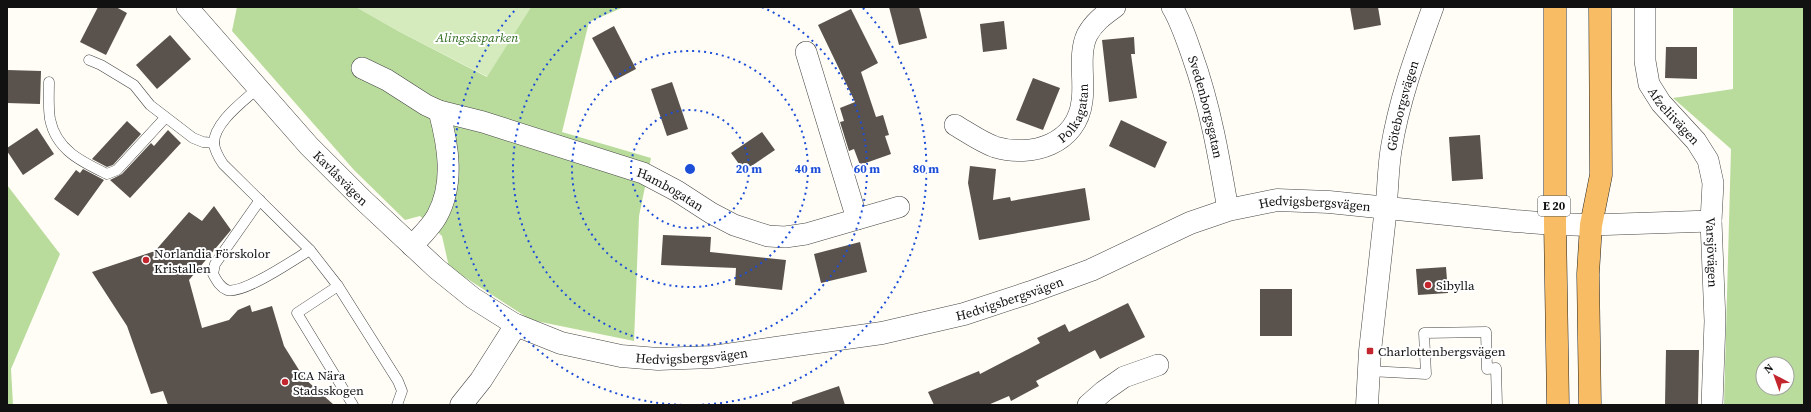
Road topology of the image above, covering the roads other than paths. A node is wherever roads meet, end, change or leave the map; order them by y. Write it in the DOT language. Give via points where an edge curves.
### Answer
graph roads {
  1 [pos="187,7"];
  2 [pos="1115,7"];
  3 [pos="1172,7"];
  4 [pos="1434,7"];
  5 [pos="1555,7"];
  6 [pos="1600,7"];
  7 [pos="1645,7"];
  8 [pos="806,52"];
  9 [pos="89,60"];
  10 [pos="362,68"];
  11 [pos="49,82"];
  12 [pos="258,88"];
  13 [pos="439,111"];
  14 [pos="165,118"];
  15 [pos="955,125"];
  16 [pos="214,143"];
  17 [pos="260,200"];
  18 [pos="899,207"];
  19 [pos="1386,207"];
  20 [pos="1228,210"];
  21 [pos="857,219"];
  22 [pos="1711,221"];
  23 [pos="1554,224"];
  24 [pos="1591,225"];
  25 [pos="412,246"];
  26 [pos="310,250"];
  27 [pos="338,286"];
  28 [pos="516,325"];
  29 [pos="1158,365"];
  30 [pos="1369,371"];
  31 [pos="353,405"];
  32 [pos="397,405"];
  33 [pos="461,405"];
  34 [pos="1088,405"];
  35 [pos="1367,405"];
  36 [pos="1497,405"];
  37 [pos="1558,405"];
  38 [pos="1590,405"];
  39 [pos="1712,405"];
  1 -- 12 [label="street, Kavlåsvägen"];
  2 -- 15 [label="street, Polkagatan" via="1101,17 1087,36 1084,48 1082,102 1078,118 1070,131 1052,145 1034,150 995,146"];
  3 -- 20 [label="street, Svedenborgsgatan" via="1180,20 1204,91 1221,164"];
  4 -- 19 [label="street, Göteborgsvägen" via="1410,67 1398,112 1391,150"];
  5 -- 23 [label="highway, E 20"];
  6 -- 24 [label="highway" via="1601,175"];
  7 -- 22 [label="street, Afzeliivägen" via="1645,61 1649,84 1661,103 1696,141 1708,160 1713,183"];
  8 -- 21 [label="street"];
  9 -- 14 [label="lane" via="134,85 150,105"];
  10 -- 13 [label="street, Hambogatan"];
  11 -- 14 [label="lane" via="50,119 65,150 108,174 118,170"];
  12 -- 16 [label="lane" via="227,117 217,131"];
  12 -- 25 [label="street, Kavlåsvägen" via="309,146"];
  13 -- 21 [label="street, Hambogatan" via="483,122 643,173 734,225 768,236 806,234"];
  13 -- 25 [label="street" via="447,140 449,171 444,198 437,216"];
  14 -- 16 [label="lane" via="193,138"];
  16 -- 17 [label="lane" via="216,154 223,164"];
  17 -- 26 [label="lane"];
  17 -- 26 [label="lane" via="215,264 212,274 221,287 229,290 253,285"];
  18 -- 21 [label="street, Hambogatan"];
  19 -- 20 [label="street, Hedvigsbergsvägen" via="1277,200"];
  19 -- 23 [label="street, Hedvigsbergsvägen"];
  19 -- 30 [label="street"];
  20 -- 28 [label="street, Hedvigsbergsvägen" via="1164,235 1091,270 1032,292 964,314 882,333 712,358 658,359 622,356 561,343"];
  22 -- 24 [label="street, Varsjövägen"];
  22 -- 39 [label="street, Varsjövägen" via="1715,321"];
  23 -- 24 [label="street, Hedvigsbergsvägen"];
  23 -- 37 [label="highway, E 20"];
  24 -- 38 [label="highway" via="1588,274"];
  25 -- 28 [label="street, Kavlåsvägen" via="472,298"];
  26 -- 27 [label="lane"];
  27 -- 31 [label="lane" via="297,313"];
  27 -- 32 [label="lane" via="398,381 402,391"];
  28 -- 33 [label="street" via="481,380"];
  29 -- 34 [label="street" via="1124,377"];
  30 -- 35 [label="street"];
  30 -- 36 [label="lane" via="1426,374 1424,333 1486,332 1487,369 1496,368"];
}
